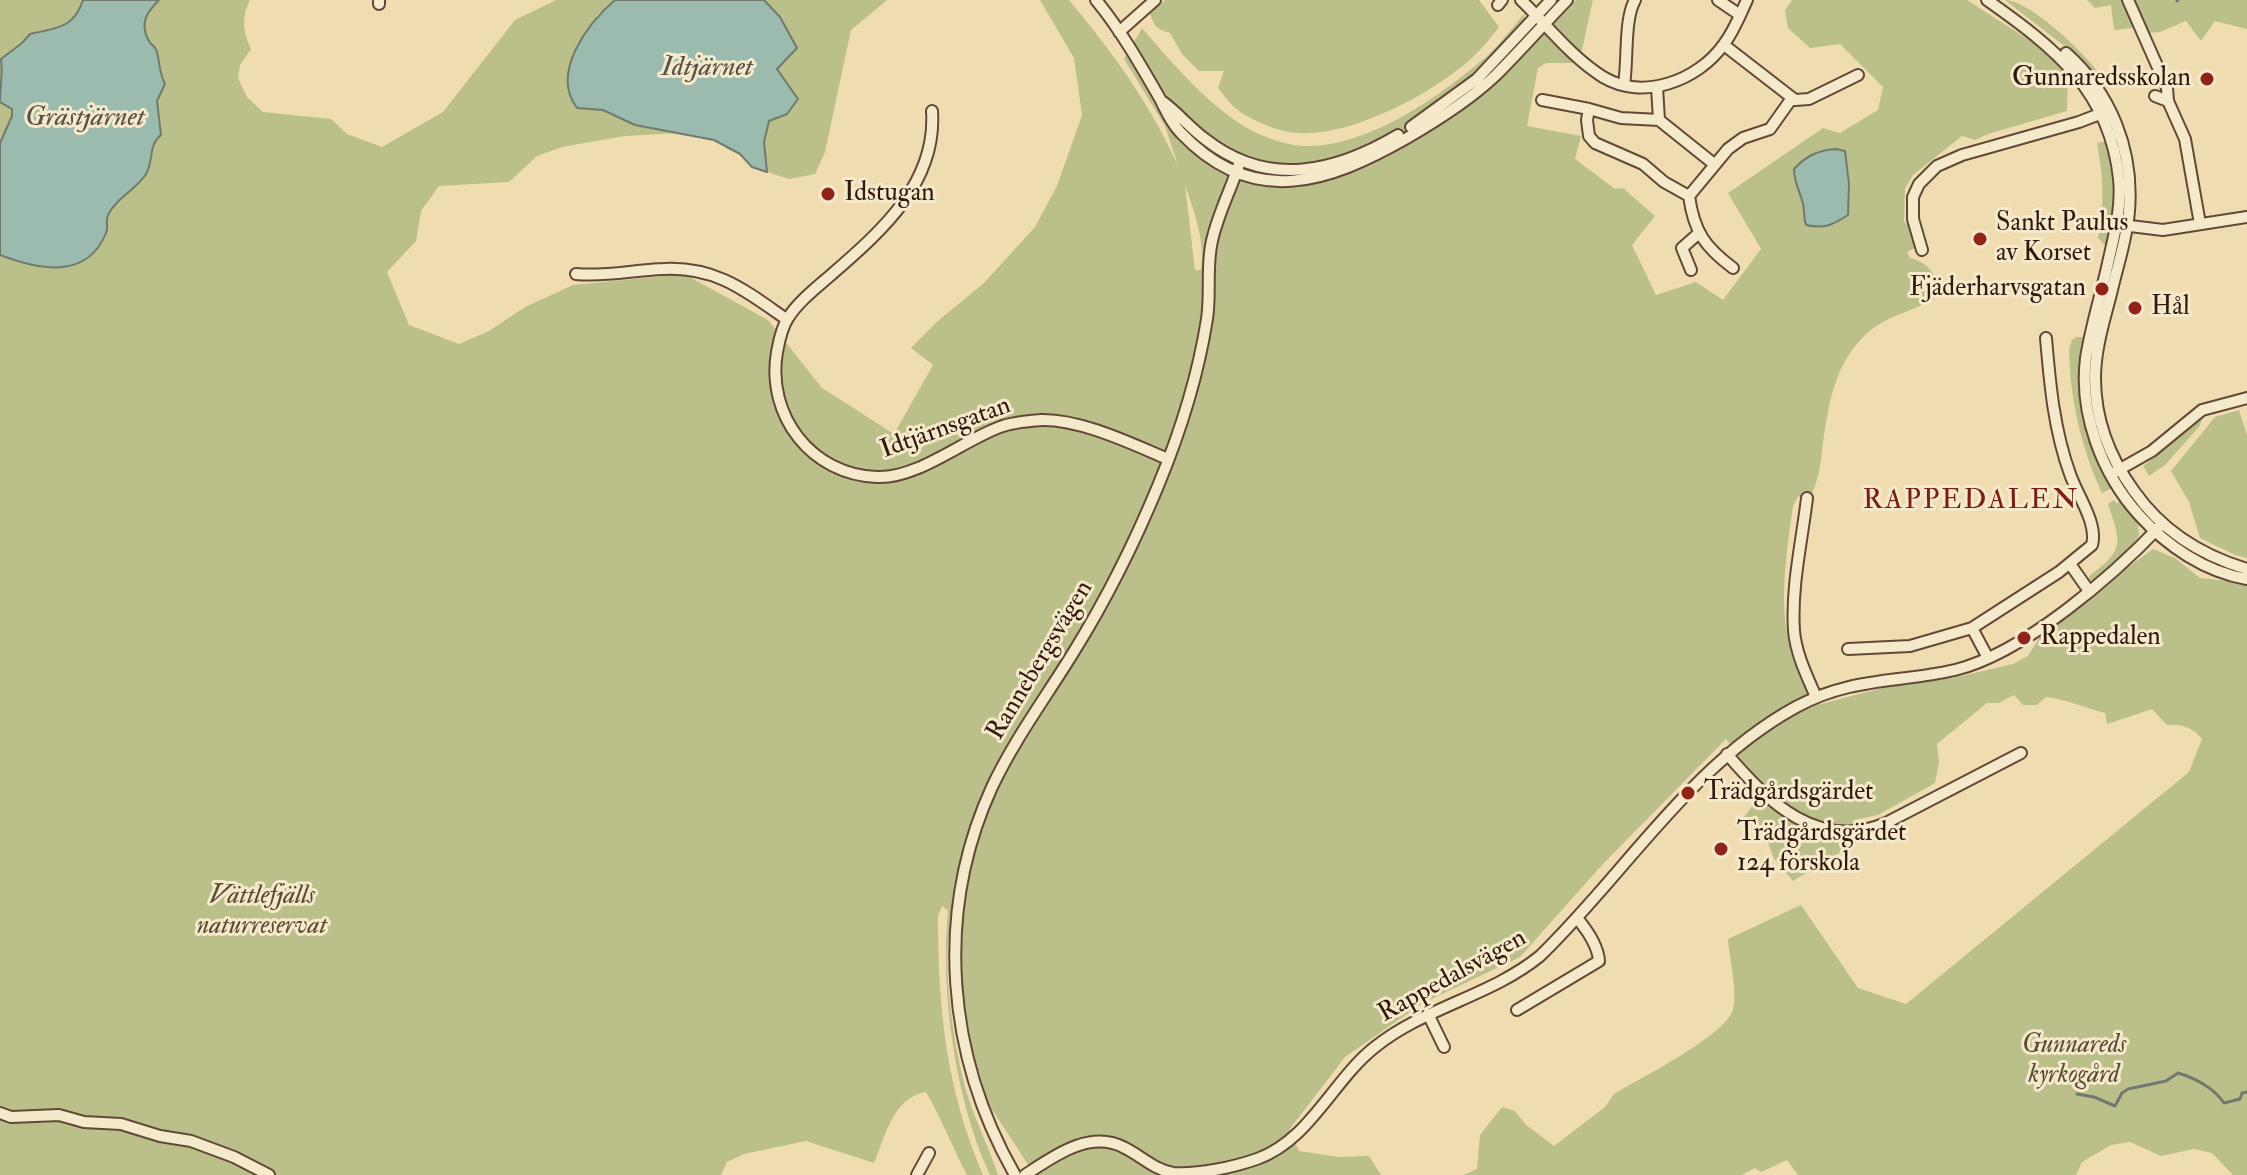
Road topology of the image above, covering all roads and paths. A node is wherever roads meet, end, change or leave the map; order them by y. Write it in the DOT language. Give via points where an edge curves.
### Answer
graph roads {
  1 [pos="1096,0"];
  2 [pos="1155,0"];
  3 [pos="1521,0"];
  4 [pos="1551,0"];
  5 [pos="1567,0"];
  6 [pos="1635,0"];
  7 [pos="1718,0"];
  8 [pos="1747,0"];
  9 [pos="1987,0"];
  10 [pos="1998,0"];
  11 [pos="2128,0"];
  12 [pos="1740,15"];
  13 [pos="1540,20"];
  14 [pos="1119,32"];
  15 [pos="1724,45"];
  16 [pos="1858,75"];
  17 [pos="1624,85"];
  18 [pos="1657,87"];
  19 [pos="2155,96"];
  20 [pos="1792,98"];
  21 [pos="1542,100"];
  22 [pos="2168,101"];
  23 [pos="1589,109"];
  24 [pos="932,111"];
  25 [pos="2106,112"];
  26 [pos="1659,120"];
  27 [pos="1714,164"];
  28 [pos="1239,167"];
  29 [pos="1689,196"];
  30 [pos="2247,217"];
  31 [pos="2200,224"];
  32 [pos="2122,225"];
  33 [pos="1699,233"];
  34 [pos="1922,250"];
  35 [pos="1733,268"];
  36 [pos="1691,270"];
  37 [pos="576,274"];
  38 [pos="786,319"];
  39 [pos="2046,338"];
  40 [pos="2247,398"];
  41 [pos="1168,459"];
  42 [pos="2115,472"];
  43 [pos="1807,498"];
  44 [pos="2158,528"];
  45 [pos="2070,564"];
  46 [pos="2247,569"];
  47 [pos="2247,579"];
  48 [pos="2089,591"];
  49 [pos="1972,628"];
  50 [pos="1848,649"];
  51 [pos="1988,658"];
  52 [pos="1816,697"];
  53 [pos="2021,753"];
  54 [pos="1727,754"];
  55 [pos="1577,918"];
  56 [pos="1517,1010"];
  57 [pos="1428,1014"];
  58 [pos="1444,1047"];
  59 [pos="0,1113"];
  60 [pos="929,1153"];
  61 [pos="269,1175"];
  62 [pos="917,1175"];
  63 [pos="1015,1175"];
  64 [pos="1025,1175"];
  1 -- 14 [label="street"];
  2 -- 14 [label="street"];
  3 -- 13 [label="street"];
  4 -- 13 [label="street"];
  5 -- 13 [label="street"];
  6 -- 17 [label="street" via="1627,21"];
  7 -- 12 [label="street"];
  8 -- 12 [label="street"];
  9 -- 25 [label="street" via="2061,57"];
  10 -- 25 [label="street" via="2096,83"];
  11 -- 22 [label="street"];
  12 -- 15 [label="street"];
  13 -- 17 [label="street" via="1604,77"];
  13 -- 28 [label="street" via="1460,93 1380,145 1304,170"];
  14 -- 28 [label="street" via="1182,135 1204,153"];
  15 -- 18 [label="street" via="1692,73"];
  15 -- 20 [label="street"];
  16 -- 20 [label="street" via="1809,99"];
  17 -- 18 [label="street"];
  18 -- 26 [label="street"];
  19 -- 22 [label="street"];
  20 -- 27 [label="street" via="1770,129 1743,138"];
  21 -- 23 [label="street"];
  22 -- 31 [label="street" via="2185,139"];
  23 -- 26 [label="street"];
  23 -- 29 [label="street" via="1589,136 1595,143 1643,164"];
  24 -- 38 [label="street" via="925,159 914,188 878,234"];
  25 -- 32 [label="street" via="2126,154 2130,178"];
  25 -- 34 [label="street" via="1937,166 1913,197"];
  26 -- 27 [label="street"];
  27 -- 29 [label="street"];
  28 -- 41 [label="street, Rannebergsvägen" via="1215,226 1201,350"];
  29 -- 33 [label="street"];
  30 -- 31 [label="street"];
  31 -- 32 [label="street" via="2163,230"];
  32 -- 42 [label="street" via="2090,336 2085,375 2092,424"];
  33 -- 35 [label="street" via="1710,251"];
  33 -- 36 [label="street" via="1682,248"];
  37 -- 38 [label="street" via="700,271 733,282"];
  38 -- 41 [label="street, Idtjärnsgatan" via="775,364 783,415 817,457 853,474 898,475 1002,426 1039,420 1085,427"];
  39 -- 45 [label="street" via="2056,431 2094,534 2090,548"];
  40 -- 42 [label="street" via="2202,410 2152,451"];
  41 -- 63 [label="street, Rannebergsvägen" via="1117,576 993,787 962,878 954,964 960,1025 983,1112"];
  42 -- 44 [label="street" via="2131,506"];
  43 -- 52 [label="street" via="1794,632"];
  44 -- 46 [label="street"];
  44 -- 47 [label="street" via="2204,565"];
  44 -- 48 [label="street, Rappedalsvägen"];
  45 -- 48 [label="street"];
  45 -- 49 [label="street"];
  48 -- 51 [label="street, Rappedalsvägen"];
  49 -- 50 [label="street" via="1910,646"];
  49 -- 51 [label="street"];
  51 -- 52 [label="street, Rappedalsvägen" via="1936,674 1862,682"];
  52 -- 54 [label="street, Rappedalsvägen"];
  53 -- 54 [label="street" via="1886,823 1856,832 1812,825 1781,809"];
  54 -- 55 [label="street, Rappedalsvägen"];
  55 -- 56 [label="street" via="1599,961"];
  55 -- 57 [label="street, Rappedalsvägen" via="1519,972"];
  57 -- 58 [label="street"];
  57 -- 64 [label="street, Rappedalsvägen" via="1373,1048 1295,1136 1255,1160 1171,1172 1100,1141 1073,1147"];
  59 -- 61 [label="street" via="121,1124 191,1141"];
  60 -- 62 [label="street"];
}
